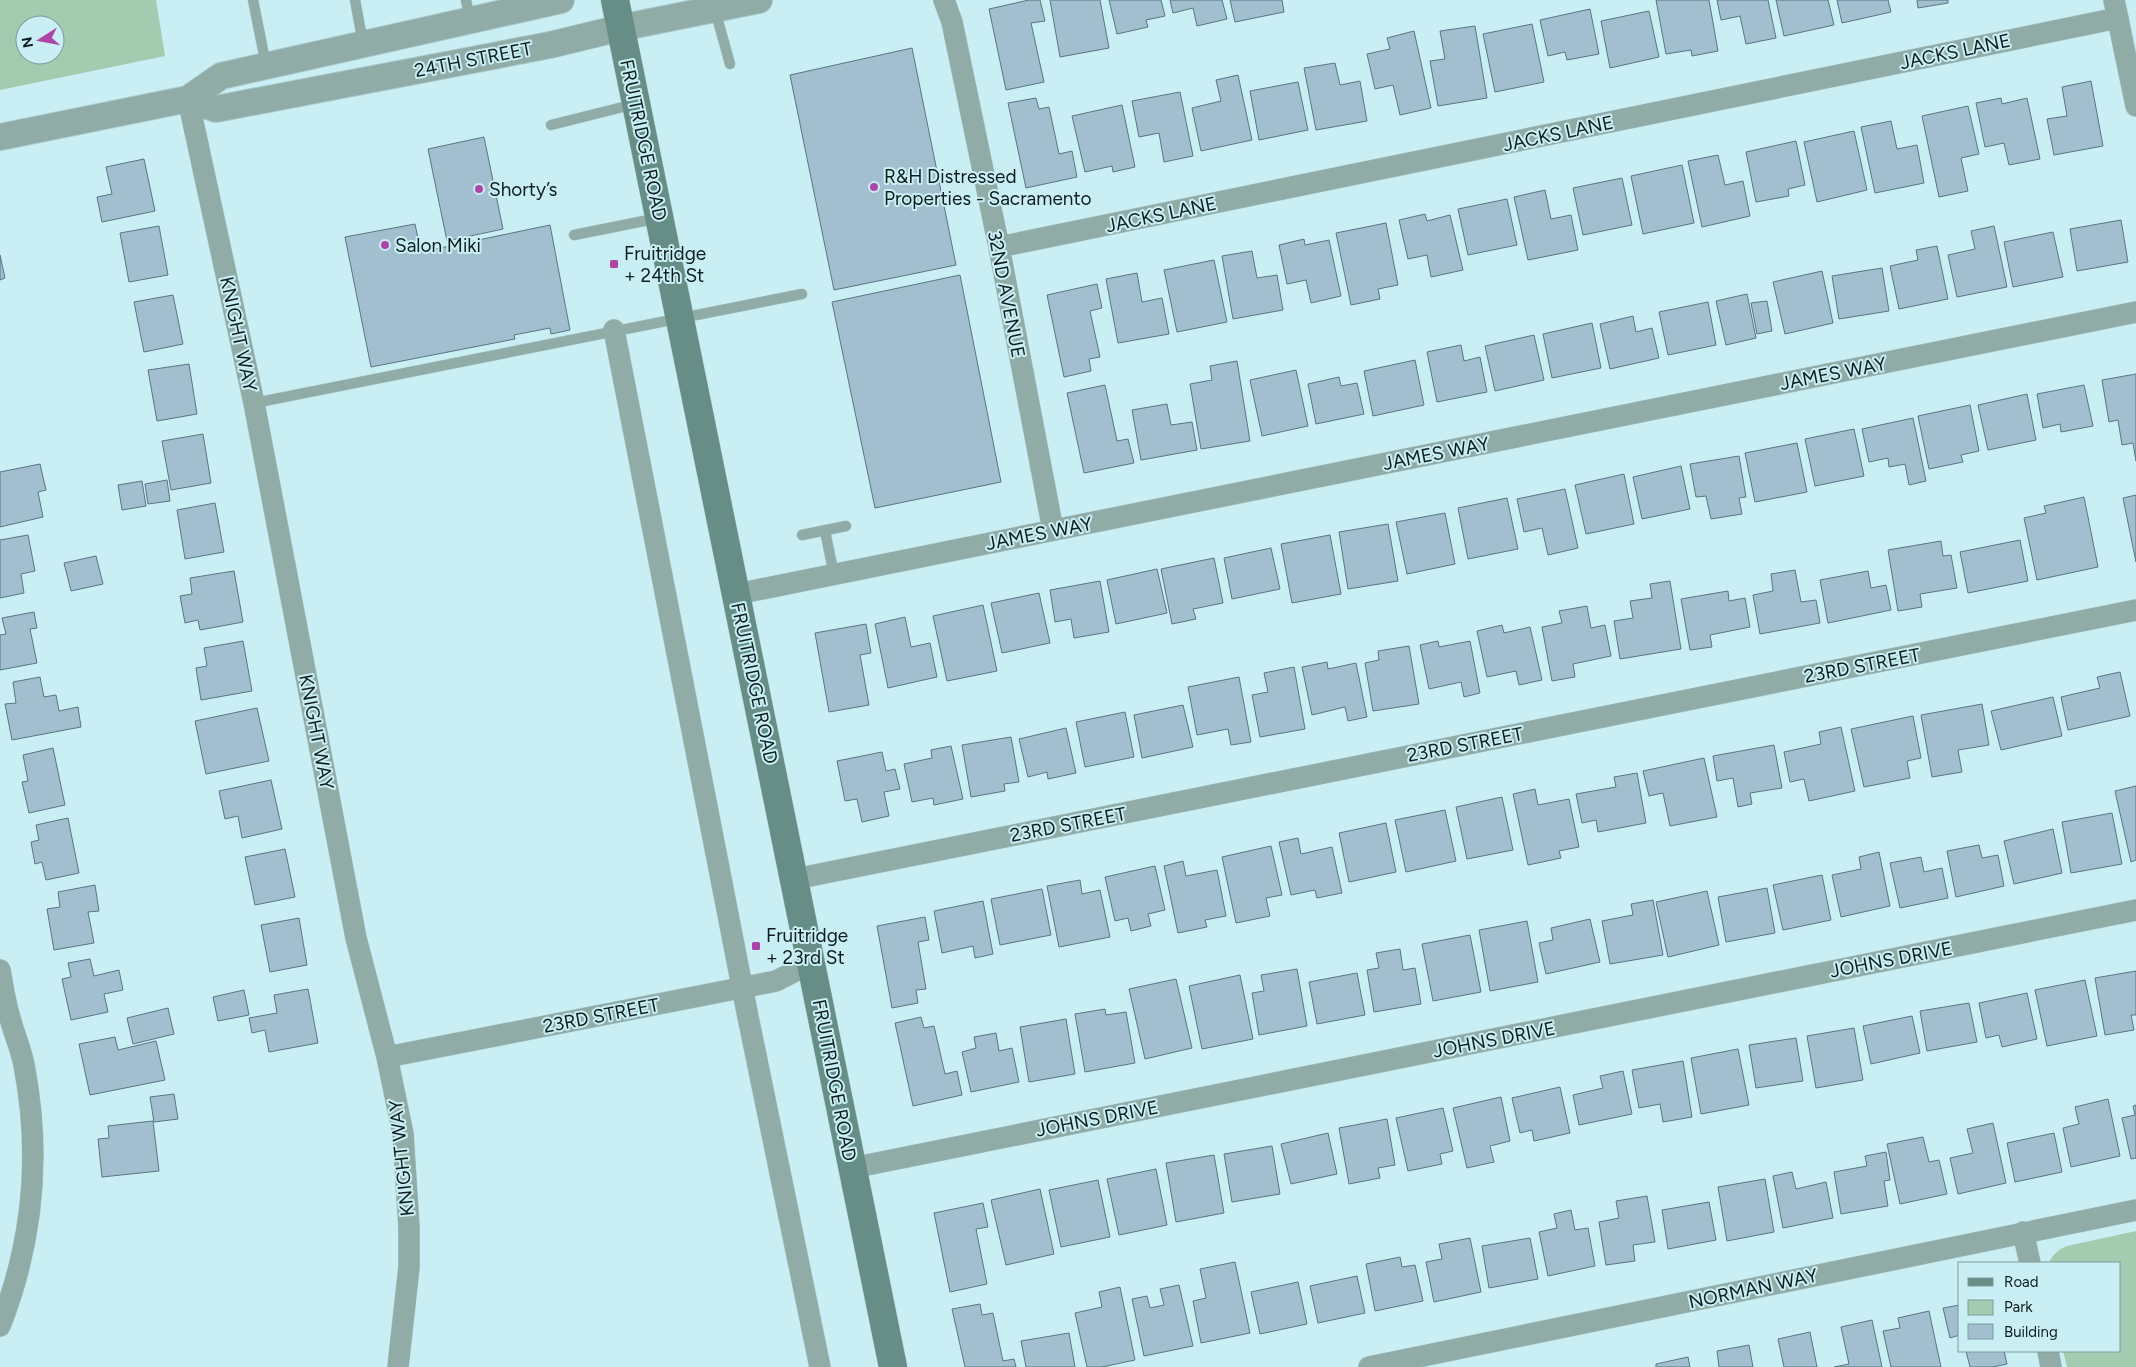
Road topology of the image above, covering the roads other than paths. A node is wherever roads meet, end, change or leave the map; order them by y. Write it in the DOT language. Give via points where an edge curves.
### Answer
graph roads {
  1 [pos="253,0"];
  2 [pos="355,0"];
  3 [pos="560,0"];
  4 [pos="615,0"];
  5 [pos="759,0"];
  6 [pos="944,0"];
  7 [pos="714,9"];
  8 [pos="2116,9"];
  9 [pos="468,10"];
  10 [pos="620,28"];
  11 [pos="363,43"];
  12 [pos="730,64"];
  13 [pos="266,66"];
  14 [pos="188,99"];
  15 [pos="636,103"];
  16 [pos="2136,106"];
  17 [pos="551,126"];
  18 [pos="0,137"];
  19 [pos="660,218"];
  20 [pos="574,235"];
  21 [pos="999,248"];
  22 [pos="802,294"];
  23 [pos="2136,312"];
  24 [pos="680,317"];
  25 [pos="614,330"];
  26 [pos="254,403"];
  27 [pos="846,526"];
  28 [pos="1053,530"];
  29 [pos="825,531"];
  30 [pos="802,536"];
  31 [pos="834,575"];
  32 [pos="737,594"];
  33 [pos="2136,610"];
  34 [pos="794,879"];
  35 [pos="2136,910"];
  36 [pos="812,964"];
  37 [pos="0,970"];
  38 [pos="742,988"];
  39 [pos="387,1056"];
  40 [pos="852,1168"];
  41 [pos="2136,1210"];
  42 [pos="2023,1232"];
  43 [pos="2030,1262"];
  44 [pos="0,1326"];
  45 [pos="2048,1352"];
  46 [pos="398,1367"];
  47 [pos="820,1367"];
  48 [pos="893,1367"];
  49 [pos="1369,1367"];
  50 [pos="2051,1367"];
  1 -- 13 [label="lane"];
  2 -- 11 [label="lane"];
  3 -- 9 [label="street, 24TH STREET"];
  4 -- 10 [label="main road, FRUITRIDGE ROAD"];
  5 -- 7 [label="street, 24TH STREET"];
  6 -- 21 [label="street, 32ND AVENUE" via="952,22"];
  7 -- 10 [label="street, 24TH STREET"];
  7 -- 12 [label="lane"];
  8 -- 16 [label="street"];
  8 -- 21 [label="street, JACKS LANE"];
  9 -- 11 [label="street, 24TH STREET"];
  10 -- 14 [label="street, 24TH STREET" via="550,45 216,109"];
  10 -- 15 [label="main road, FRUITRIDGE ROAD"];
  11 -- 13 [label="street, 24TH STREET"];
  13 -- 14 [label="street, 24TH STREET" via="221,76"];
  14 -- 18 [label="street, 24TH STREET"];
  14 -- 26 [label="street, KNIGHT WAY"];
  15 -- 17 [label="lane"];
  15 -- 19 [label="main road, FRUITRIDGE ROAD"];
  19 -- 20 [label="lane"];
  19 -- 24 [label="main road, FRUITRIDGE ROAD"];
  21 -- 28 [label="street, 32ND AVENUE"];
  22 -- 24 [label="lane"];
  23 -- 28 [label="street, JAMES WAY"];
  24 -- 25 [label="lane"];
  24 -- 32 [label="main road, FRUITRIDGE ROAD"];
  25 -- 26 [label="lane"];
  25 -- 38 [label="street"];
  26 -- 39 [label="street, KNIGHT WAY" via="356,938"];
  27 -- 29 [label="lane"];
  28 -- 31 [label="street, JAMES WAY"];
  29 -- 30 [label="lane"];
  29 -- 31 [label="lane"];
  31 -- 32 [label="street, JAMES WAY"];
  32 -- 34 [label="main road, FRUITRIDGE ROAD"];
  33 -- 34 [label="street, 23RD STREET"];
  34 -- 36 [label="main road, FRUITRIDGE ROAD"];
  35 -- 40 [label="street, JOHNS DRIVE"];
  36 -- 38 [label="street, 23RD STREET" via="776,981"];
  36 -- 40 [label="main road, FRUITRIDGE ROAD"];
  37 -- 44 [label="street" via="9,1016 24,1063 31,1106 34,1161 30,1209 20,1264"];
  38 -- 39 [label="street, 23RD STREET"];
  38 -- 47 [label="street"];
  39 -- 46 [label="street, KNIGHT WAY" via="403,1134 409,1227 407,1301"];
  40 -- 48 [label="main road, FRUITRIDGE ROAD"];
  41 -- 42 [label="street, NORMAN WAY"];
  42 -- 43 [label="street"];
  42 -- 49 [label="street, NORMAN WAY"];
  45 -- 50 [label="street"];
}
